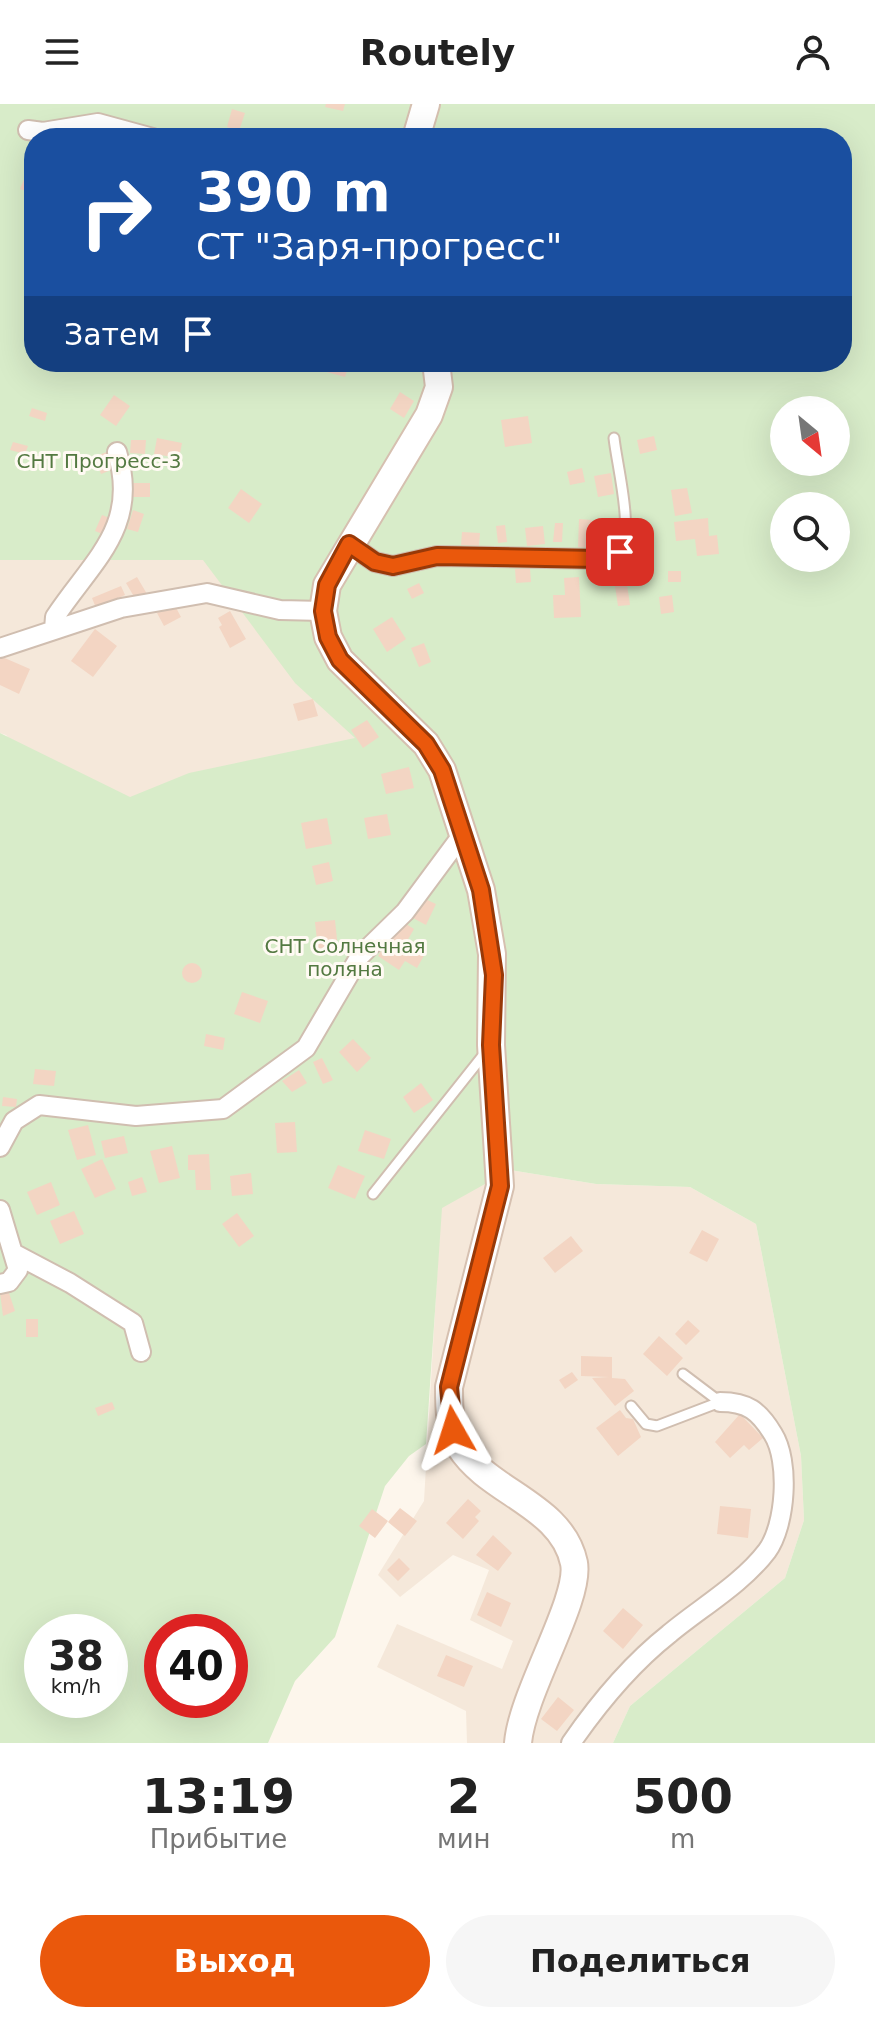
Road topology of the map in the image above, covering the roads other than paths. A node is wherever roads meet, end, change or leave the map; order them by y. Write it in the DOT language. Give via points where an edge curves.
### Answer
graph roads {
  1 [pos="426,104"];
  2 [pos="67,128"];
  3 [pos="116,128"];
  4 [pos="419,128"];
  5 [pos="437,372"];
  6 [pos="614,438"];
  7 [pos="117,452"];
  8 [pos="349,544"];
  9 [pos="620,552"];
  10 [pos="323,611"];
  11 [pos="54,629"];
  12 [pos="0,648"];
  13 [pos="465,831"];
  14 [pos="491,1045"];
  15 [pos="0,1147"];
  16 [pos="373,1194"];
  17 [pos="0,1210"];
  18 [pos="15,1254"];
  19 [pos="0,1284"];
  20 [pos="141,1352"];
  21 [pos="683,1374"];
  22 [pos="720,1402"];
  23 [pos="631,1406"];
  24 [pos="518,1743"];
  25 [pos="571,1743"];
  1 -- 4 [label="street"];
  2 -- 3 [label="street" via="98,123"];
  5 -- 8 [label="street" via="439,387 429,415"];
  6 -- 9 [label="lane" via="626,524"];
  7 -- 11 [label="street" via="119,524 55,617"];
  8 -- 9 [label="street" via="375,562 393,566 437,556 597,559"];
  8 -- 10 [label="street" via="327,585"];
  10 -- 11 [label="street" via="280,610 207,593 121,608"];
  10 -- 13 [label="street" via="340,660 426,744"];
  11 -- 12 [label="street"];
  13 -- 14 [label="street" via="493,964"];
  13 -- 15 [label="street" via="405,912 360,956 306,1048 223,1109 136,1116 39,1105 14,1121"];
  14 -- 16 [label="lane"];
  14 -- 24 [label="street" via="500,1186 449,1387 453,1430 475,1464 551,1522 574,1564 574,1587 533,1682"];
  17 -- 18 [label="street"];
  18 -- 19 [label="street" via="18,1270"];
  18 -- 20 [label="street" via="133,1323"];
  21 -- 22 [label="lane"];
  22 -- 23 [label="lane" via="657,1426 646,1424"];
  22 -- 25 [label="street" via="740,1402 756,1410 782,1449 784,1495 768,1550 665,1637 615,1686"];
}
